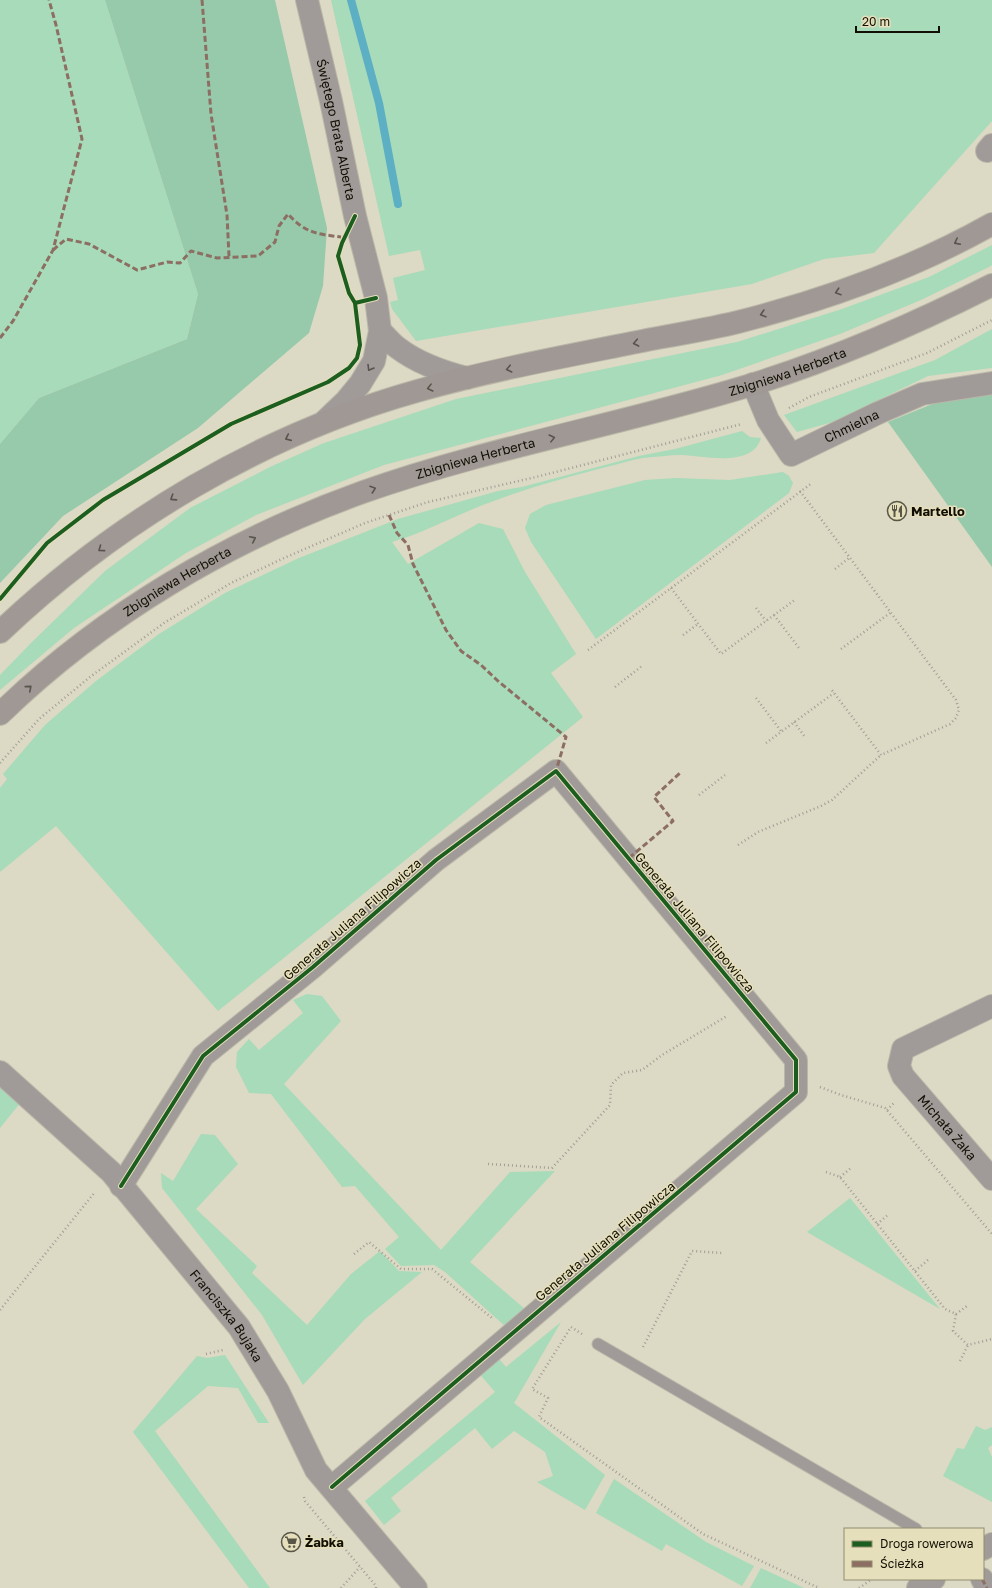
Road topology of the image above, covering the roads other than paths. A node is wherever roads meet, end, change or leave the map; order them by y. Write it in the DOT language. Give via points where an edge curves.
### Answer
graph roads {
  1 [pos="307,0"];
  2 [pos="992,224"];
  3 [pos="992,285"];
  4 [pos="380,331"];
  5 [pos="467,378"];
  6 [pos="992,383"];
  7 [pos="753,384"];
  8 [pos="324,422"];
  9 [pos="0,632"];
  10 [pos="0,714"];
  11 [pos="992,1006"];
  12 [pos="0,1072"];
  13 [pos="116,1179"];
  14 [pos="992,1179"];
  15 [pos="598,1344"];
  16 [pos="332,1487"];
  17 [pos="914,1528"];
  18 [pos="932,1580"];
  19 [pos="416,1588"];
  20 [pos="918,1588"];
  1 -- 4 [label="street, Świętego Brata Alberta" via="376,298"];
  2 -- 5 [label="main road, one-way" via="882,275 800,304 737,322"];
  3 -- 7 [label="main road, Zbigniewa Herberta" via="890,334"];
  4 -- 5 [label="street" via="398,348 418,360 441,371"];
  4 -- 8 [label="street, Świętego Brata Alberta, one-way" via="374,361 360,384"];
  5 -- 8 [label="main road, one-way" via="397,397"];
  6 -- 7 [label="street, Chmielna" via="922,394 791,455 768,420"];
  10 -- 7 [label="main road, Zbigniewa Herberta, one-way" via="63,659 125,614 220,555 286,523 362,493 436,469"];
  8 -- 9 [label="main road, one-way" via="265,449 176,497 126,530 51,586"];
  11 -- 14 [label="street, Michała Żaka" via="904,1049 899,1066 902,1076"];
  12 -- 13 [label="street, Franciszka Bujaka"];
  13 -- 16 [label="street, Franciszka Bujaka" via="239,1327 278,1390 316,1470"];
  13 -- 16 [label="street, Generała Juliana Filipowicza" via="203,1056 313,967 436,860 556,771 796,1060 796,1092"];
  15 -- 17 [label="lane"];
  16 -- 19 [label="street, Franciszka Bujaka"];
  18 -- 20 [label="street"];
}
